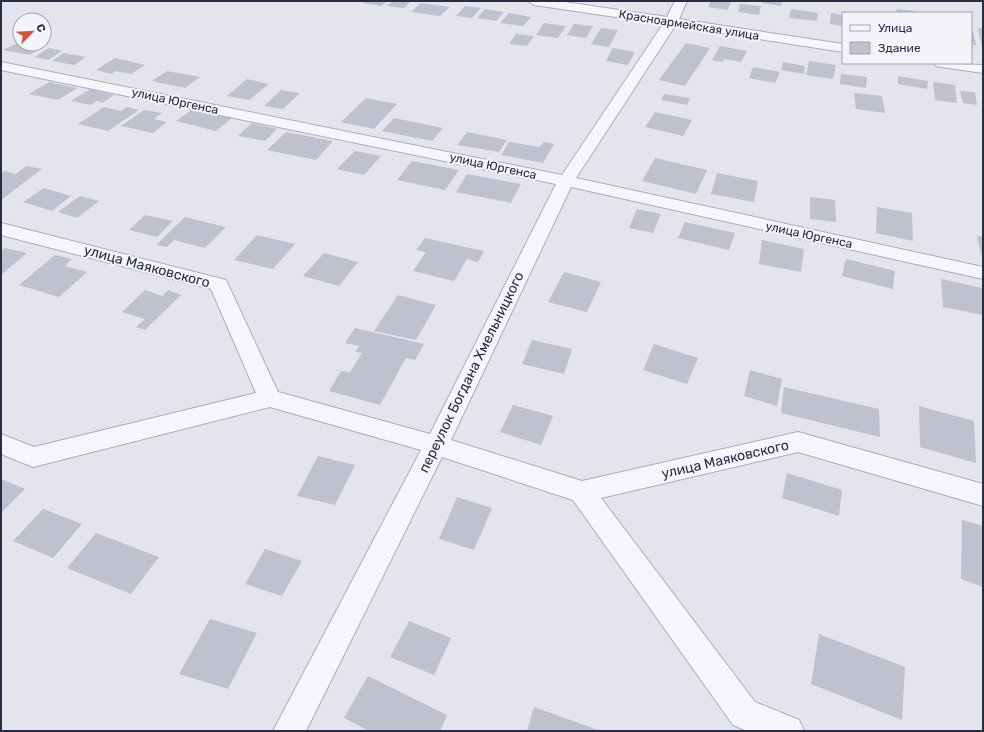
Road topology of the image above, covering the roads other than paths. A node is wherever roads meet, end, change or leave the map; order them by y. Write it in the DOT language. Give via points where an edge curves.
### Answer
graph roads {
  1 [pos="534,1"];
  2 [pos="681,1"];
  3 [pos="671,22"];
  4 [pos="842,48"];
  5 [pos="948,64"];
  6 [pos="1,66"];
  7 [pos="983,69"];
  8 [pos="566,181"];
  9 [pos="1,228"];
  10 [pos="983,273"];
  11 [pos="270,398"];
  12 [pos="1,444"];
  13 [pos="436,445"];
  14 [pos="582,492"];
  15 [pos="983,495"];
  16 [pos="289,731"];
  17 [pos="788,731"];
  1 -- 3 [label="street, Красноармейская улица"];
  2 -- 3 [label="street, переулок Богдана Хмельницкого"];
  3 -- 4 [label="street, Красноармейская улица"];
  3 -- 8 [label="street, переулок Богдана Хмельницкого"];
  5 -- 7 [label="street"];
  6 -- 8 [label="street, улица Юргенса"];
  8 -- 10 [label="street, улица Юргенса"];
  8 -- 13 [label="street, переулок Богдана Хмельницкого"];
  9 -- 11 [label="street, улица Маяковского" via="219,285"];
  11 -- 12 [label="street" via="33,457"];
  11 -- 13 [label="street"];
  13 -- 14 [label="street"];
  13 -- 16 [label="street, переулок Богдана Хмельницкого"];
  14 -- 15 [label="street, улица Маяковского" via="798,442"];
  14 -- 17 [label="street" via="744,714"];
}
